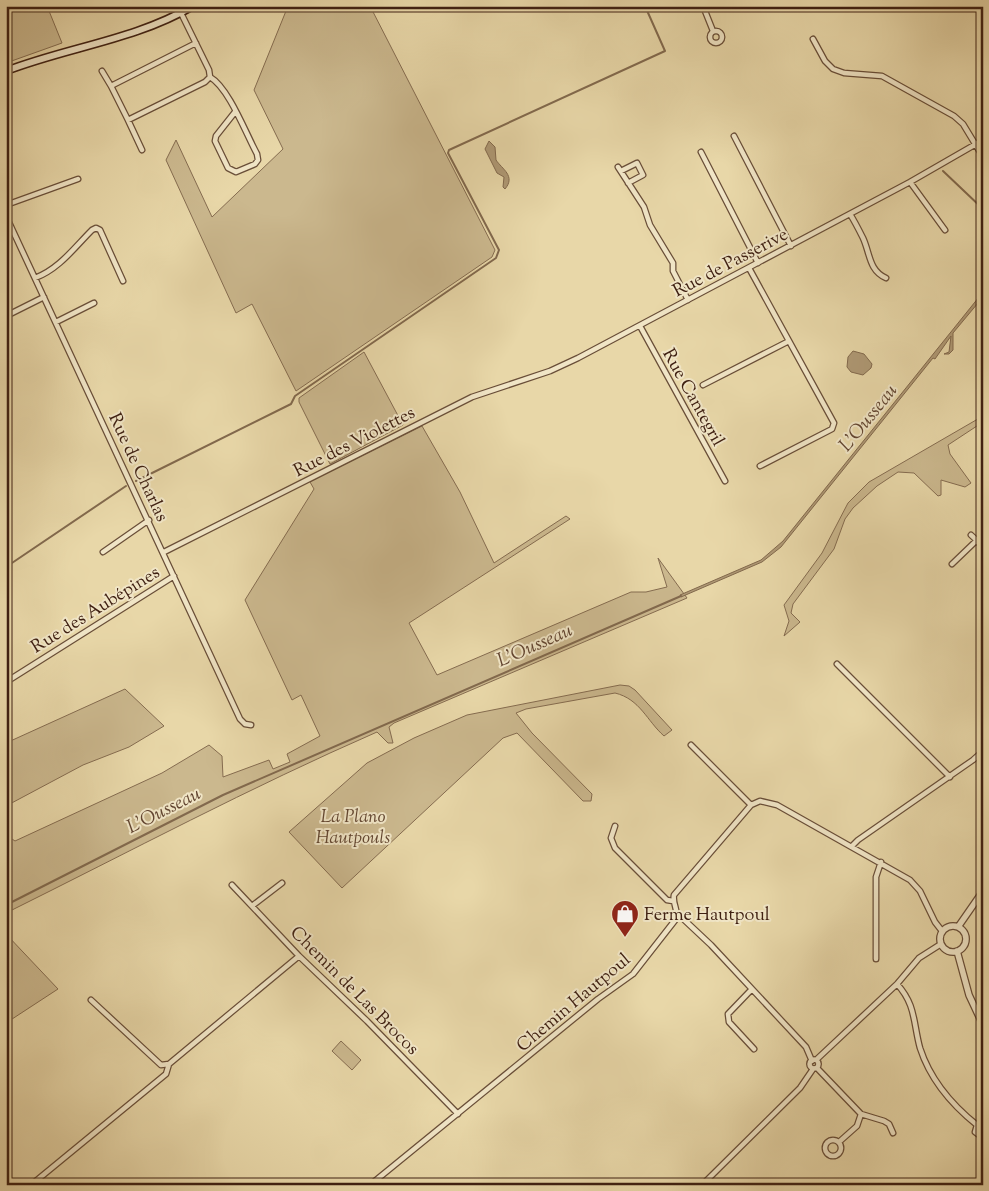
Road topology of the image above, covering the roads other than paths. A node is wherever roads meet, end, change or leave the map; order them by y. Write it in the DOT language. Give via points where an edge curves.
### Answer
graph roads {
  1 [pos="193,6"];
  2 [pos="703,6"];
  3 [pos="181,14"];
  4 [pos="713,31"];
  5 [pos="813,39"];
  6 [pos="196,43"];
  7 [pos="6,71"];
  8 [pos="102,71"];
  9 [pos="210,77"];
  10 [pos="111,86"];
  11 [pos="235,112"];
  12 [pos="128,120"];
  13 [pos="734,136"];
  14 [pos="983,140"];
  15 [pos="974,144"];
  16 [pos="142,150"];
  17 [pos="701,152"];
  18 [pos="983,157"];
  19 [pos="78,178"];
  20 [pos="910,182"];
  21 [pos="628,183"];
  22 [pos="6,205"];
  23 [pos="850,214"];
  24 [pos="6,216"];
  25 [pos="944,230"];
  26 [pos="791,246"];
  27 [pos="758,263"];
  28 [pos="748,268"];
  29 [pos="35,278"];
  30 [pos="886,278"];
  31 [pos="123,281"];
  32 [pos="44,297"];
  33 [pos="688,300"];
  34 [pos="94,304"];
  35 [pos="6,316"];
  36 [pos="56,322"];
  37 [pos="640,326"];
  38 [pos="789,341"];
  39 [pos="562,366"];
  40 [pos="703,385"];
  41 [pos="760,466"];
  42 [pos="725,481"];
  43 [pos="149,520"];
  44 [pos="971,535"];
  45 [pos="977,540"];
  46 [pos="983,546"];
  47 [pos="103,552"];
  48 [pos="164,552"];
  49 [pos="952,564"];
  50 [pos="174,576"];
  51 [pos="837,664"];
  52 [pos="6,682"];
  53 [pos="251,725"];
  54 [pos="691,745"];
  55 [pos="983,751"];
  56 [pos="950,777"];
  57 [pos="751,805"];
  58 [pos="615,826"];
  59 [pos="852,846"];
  60 [pos="881,862"];
  61 [pos="282,883"];
  62 [pos="232,885"];
  63 [pos="983,891"];
  64 [pos="673,901"];
  65 [pos="252,906"];
  66 [pos="678,914"];
  67 [pos="958,927"];
  68 [pos="942,931"];
  69 [pos="941,944"];
  70 [pos="957,951"];
  71 [pos="299,956"];
  72 [pos="876,959"];
  73 [pos="897,984"];
  74 [pos="752,989"];
  75 [pos="91,1000"];
  76 [pos="983,1025"];
  77 [pos="754,1049"];
  78 [pos="814,1060"];
  79 [pos="169,1064"];
  80 [pos="815,1068"];
  81 [pos="458,1114"];
  82 [pos="861,1114"];
  83 [pos="983,1122"];
  84 [pos="977,1125"];
  85 [pos="893,1132"];
  86 [pos="983,1138"];
  87 [pos="839,1142"];
  88 [pos="31,1185"];
  89 [pos="370,1185"];
  90 [pos="702,1185"];
  1 -- 3 [label="main road"];
  2 -- 4 [label="street"];
  3 -- 6 [label="street"];
  3 -- 7 [label="main road" via="108,41"];
  5 -- 15 [label="street" via="825,61 834,69 885,77 957,118"];
  6 -- 9 [label="street"];
  6 -- 10 [label="street"];
  8 -- 10 [label="street"];
  9 -- 11 [label="street" via="221,85"];
  9 -- 12 [label="street"];
  10 -- 12 [label="street"];
  11 -- 11 [label="street" via="258,160 236,172 228,168 215,141"];
  12 -- 16 [label="street"];
  13 -- 26 [label="street"];
  14 -- 15 [label="street, Rue de Passerive"];
  15 -- 18 [label="street"];
  15 -- 20 [label="street, Rue de Passerive"];
  17 -- 27 [label="street"];
  19 -- 22 [label="street"];
  20 -- 23 [label="street, Rue de Passerive"];
  20 -- 25 [label="street"];
  21 -- 21 [label="street" via="619,169 637,163 643,175"];
  21 -- 33 [label="street" via="673,263 673,271"];
  23 -- 26 [label="street, Rue de Passerive"];
  23 -- 30 [label="street" via="872,264"];
  24 -- 29 [label="street, Rue de Charlas"];
  26 -- 27 [label="street, Rue de Passerive"];
  27 -- 28 [label="street, Rue de Passerive"];
  28 -- 33 [label="street, Rue de Passerive"];
  28 -- 38 [label="street"];
  29 -- 31 [label="street" via="60,263 96,228 100,230"];
  29 -- 32 [label="street, Rue de Charlas"];
  32 -- 35 [label="street"];
  32 -- 36 [label="street, Rue de Charlas"];
  33 -- 37 [label="street, Rue de Passerive"];
  34 -- 36 [label="street"];
  36 -- 43 [label="street, Rue de Charlas"];
  37 -- 39 [label="street, Rue de Passerive"];
  37 -- 42 [label="street, Rue Cantegril"];
  38 -- 40 [label="street"];
  38 -- 41 [label="street" via="834,423 832,429"];
  39 -- 48 [label="street, Rue des Violettes" via="472,397"];
  43 -- 47 [label="street"];
  43 -- 48 [label="street, Rue de Charlas"];
  44 -- 45 [label="street"];
  45 -- 46 [label="street"];
  45 -- 49 [label="street"];
  48 -- 50 [label="street, Rue de Charlas"];
  50 -- 52 [label="street, Rue des Aubépines"];
  50 -- 53 [label="street, Rue de Charlas" via="240,720"];
  51 -- 56 [label="street"];
  54 -- 57 [label="street"];
  55 -- 56 [label="street"];
  56 -- 59 [label="street"];
  57 -- 59 [label="street" via="760,801 777,804"];
  57 -- 64 [label="street" via="681,886"];
  58 -- 64 [label="street" via="611,838 616,848 667,900"];
  59 -- 60 [label="street"];
  60 -- 68 [label="street" via="916,886"];
  60 -- 72 [label="street" via="876,877"];
  61 -- 65 [label="street"];
  62 -- 65 [label="street, Chemin de Las Brocos"];
  63 -- 67 [label="street"];
  64 -- 66 [label="street"];
  65 -- 71 [label="street, Chemin de Las Brocos"];
  66 -- 74 [label="street"];
  66 -- 81 [label="street, Chemin Hautpoul" via="633,974"];
  67 -- 68 [label="street" via="949,926"];
  67 -- 70 [label="street" via="965,933 966,940"];
  68 -- 69 [label="street"];
  69 -- 70 [label="street" via="947,951"];
  69 -- 73 [label="street" via="919,958"];
  70 -- 76 [label="street" via="966,985"];
  71 -- 79 [label="street"];
  71 -- 81 [label="street, Chemin de Las Brocos" via="368,1021"];
  73 -- 78 [label="street"];
  73 -- 84 [label="street" via="910,1001 920,1048 929,1069 948,1099"];
  74 -- 77 [label="street" via="728,1014 729,1022"];
  74 -- 78 [label="street" via="809,1050"];
  75 -- 79 [label="street" via="161,1065"];
  78 -- 80 [label="street" via="810,1066"];
  79 -- 88 [label="street" via="166,1074"];
  80 -- 82 [label="street"];
  80 -- 90 [label="street" via="800,1088"];
  81 -- 89 [label="street, Chemin Hautpoul"];
  82 -- 85 [label="street" via="884,1121"];
  82 -- 87 [label="street" via="857,1126"];
  83 -- 84 [label="street"];
  84 -- 86 [label="street" via="977,1135"];
}
